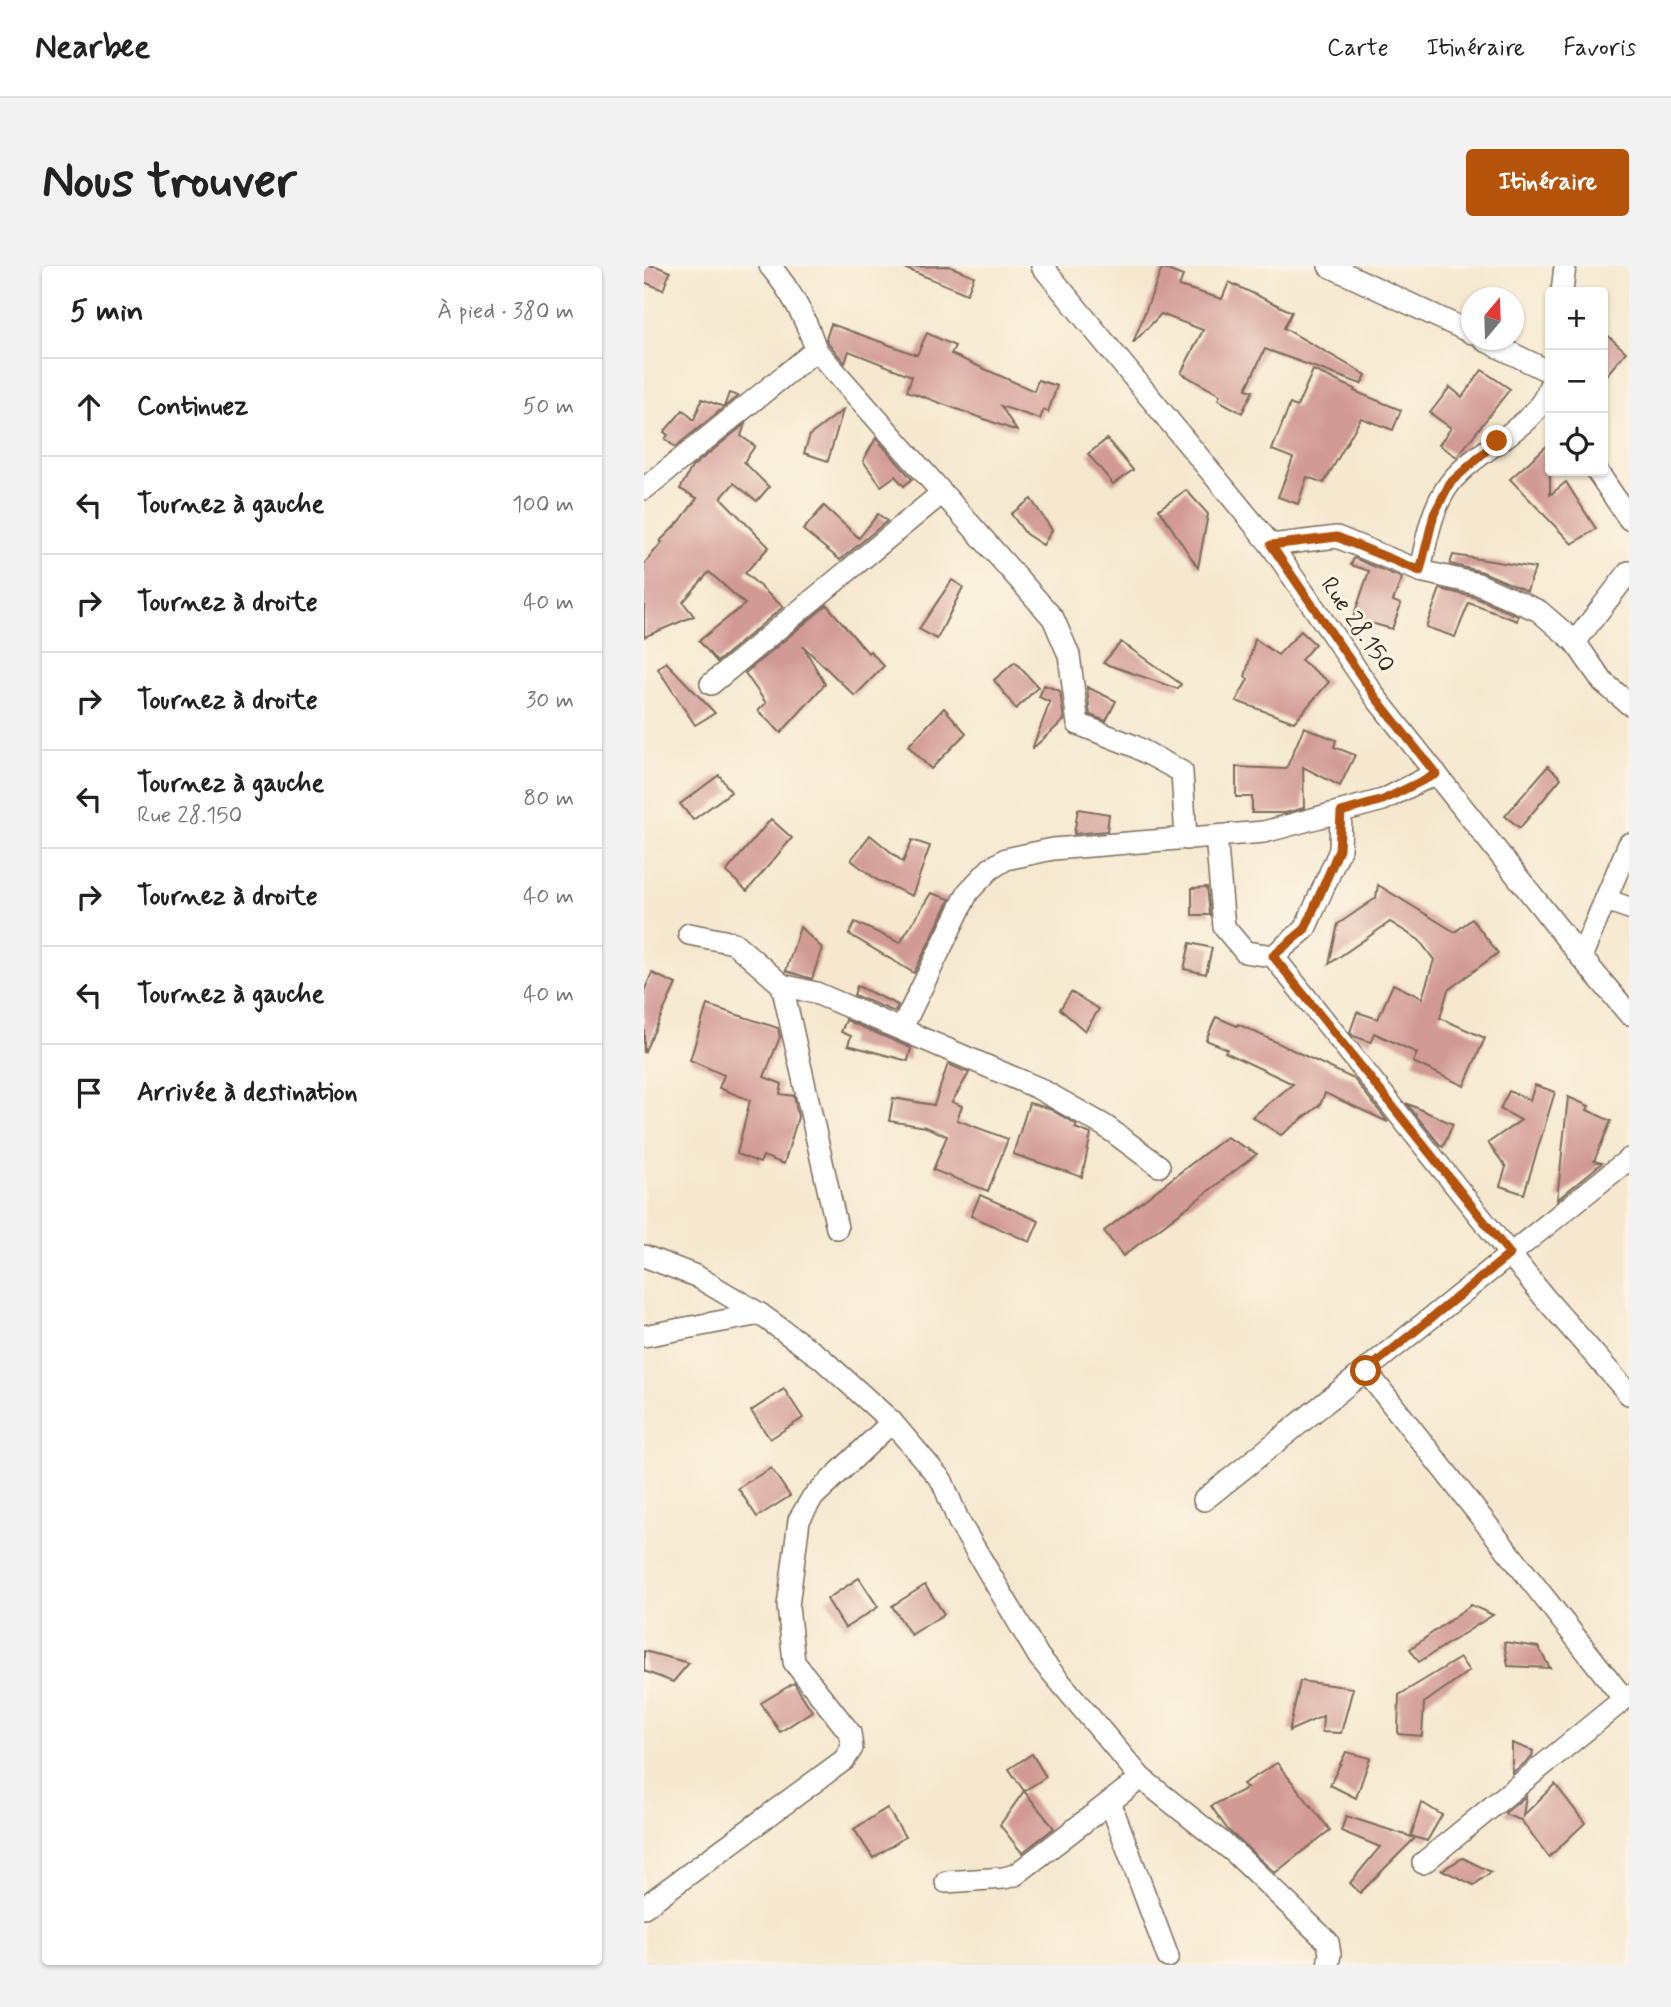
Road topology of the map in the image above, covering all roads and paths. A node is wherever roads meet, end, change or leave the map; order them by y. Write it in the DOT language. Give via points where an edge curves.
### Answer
graph roads {
  1 [pos="770,266"];
  2 [pos="1042,266"];
  3 [pos="1329,266"];
  4 [pos="1565,266"];
  5 [pos="1563,287"];
  6 [pos="1461,328"];
  7 [pos="816,350"];
  8 [pos="1505,350"];
  9 [pos="1545,370"];
  10 [pos="1545,398"];
  11 [pos="1600,476"];
  12 [pos="644,489"];
  13 [pos="942,493"];
  14 [pos="1629,519"];
  15 [pos="1271,545"];
  16 [pos="1420,571"];
  17 [pos="1629,572"];
  18 [pos="1576,642"];
  19 [pos="711,684"];
  20 [pos="1629,704"];
  21 [pos="1436,774"];
  22 [pos="1341,812"];
  23 [pos="1216,836"];
  24 [pos="1186,839"];
  25 [pos="1629,844"];
  26 [pos="1605,900"];
  27 [pos="1629,908"];
  28 [pos="689,934"];
  29 [pos="1273,956"];
  30 [pos="1581,957"];
  31 [pos="782,985"];
  32 [pos="1629,1014"];
  33 [pos="902,1028"];
  34 [pos="1629,1158"];
  35 [pos="1159,1166"];
  36 [pos="837,1228"];
  37 [pos="1510,1254"];
  38 [pos="644,1256"];
  39 [pos="760,1314"];
  40 [pos="644,1336"];
  41 [pos="1366,1371"];
  42 [pos="1629,1394"];
  43 [pos="892,1422"];
  44 [pos="1204,1500"];
  45 [pos="1626,1697"];
  46 [pos="1141,1778"];
  47 [pos="1110,1802"];
  48 [pos="1423,1863"];
  49 [pos="946,1882"];
  50 [pos="644,1907"];
  51 [pos="1168,1957"];
  52 [pos="1328,1965"];
  1 -- 7 [label="street" via="807,321"];
  2 -- 15 [label="street, Rue 28.150"];
  3 -- 6 [label="street"];
  4 -- 5 [label="street"];
  7 -- 12 [label="street"];
  7 -- 13 [label="street"];
  8 -- 9 [label="street"];
  10 -- 16 [label="street" via="1528,418 1450,483 1434,514"];
  11 -- 14 [label="street"];
  13 -- 19 [label="street"];
  13 -- 24 [label="street" via="1053,618 1069,655 1078,724 1182,772"];
  15 -- 16 [label="street" via="1337,537"];
  15 -- 21 [label="street, Rue 28.150" via="1376,698"];
  16 -- 18 [label="street" via="1478,584 1539,611"];
  17 -- 18 [label="street"];
  18 -- 20 [label="street" via="1603,682"];
  21 -- 22 [label="street" via="1383,800"];
  21 -- 30 [label="street, Rue 28.150"];
  22 -- 23 [label="street" via="1264,832"];
  22 -- 29 [label="street" via="1339,850 1305,929"];
  23 -- 24 [label="street"];
  23 -- 29 [label="street" via="1224,928 1245,952"];
  24 -- 33 [label="street" via="1053,849 1006,859 990,869 968,892"];
  25 -- 26 [label="street"];
  26 -- 27 [label="street"];
  26 -- 30 [label="street"];
  28 -- 31 [label="street" via="734,943"];
  29 -- 37 [label="street"];
  30 -- 32 [label="street, Rue 28.150"];
  31 -- 33 [label="street" via="816,993"];
  31 -- 36 [label="street"];
  33 -- 35 [label="street" via="1038,1087 1105,1126"];
  34 -- 37 [label="street"];
  37 -- 41 [label="street"];
  37 -- 42 [label="street"];
  38 -- 39 [label="street" via="696,1276"];
  39 -- 40 [label="street"];
  39 -- 43 [label="street" via="821,1357"];
  41 -- 44 [label="street"];
  41 -- 45 [label="street"];
  43 -- 46 [label="street" via="942,1481 959,1522 1039,1657"];
  43 -- 50 [label="street" via="812,1498 799,1520 788,1606 794,1662 850,1733 852,1748 845,1760"];
  45 -- 48 [label="street"];
  46 -- 47 [label="street"];
  46 -- 52 [label="street" via="1234,1852 1328,1942"];
  47 -- 49 [label="street" via="1015,1875"];
  47 -- 51 [label="street"];
}
